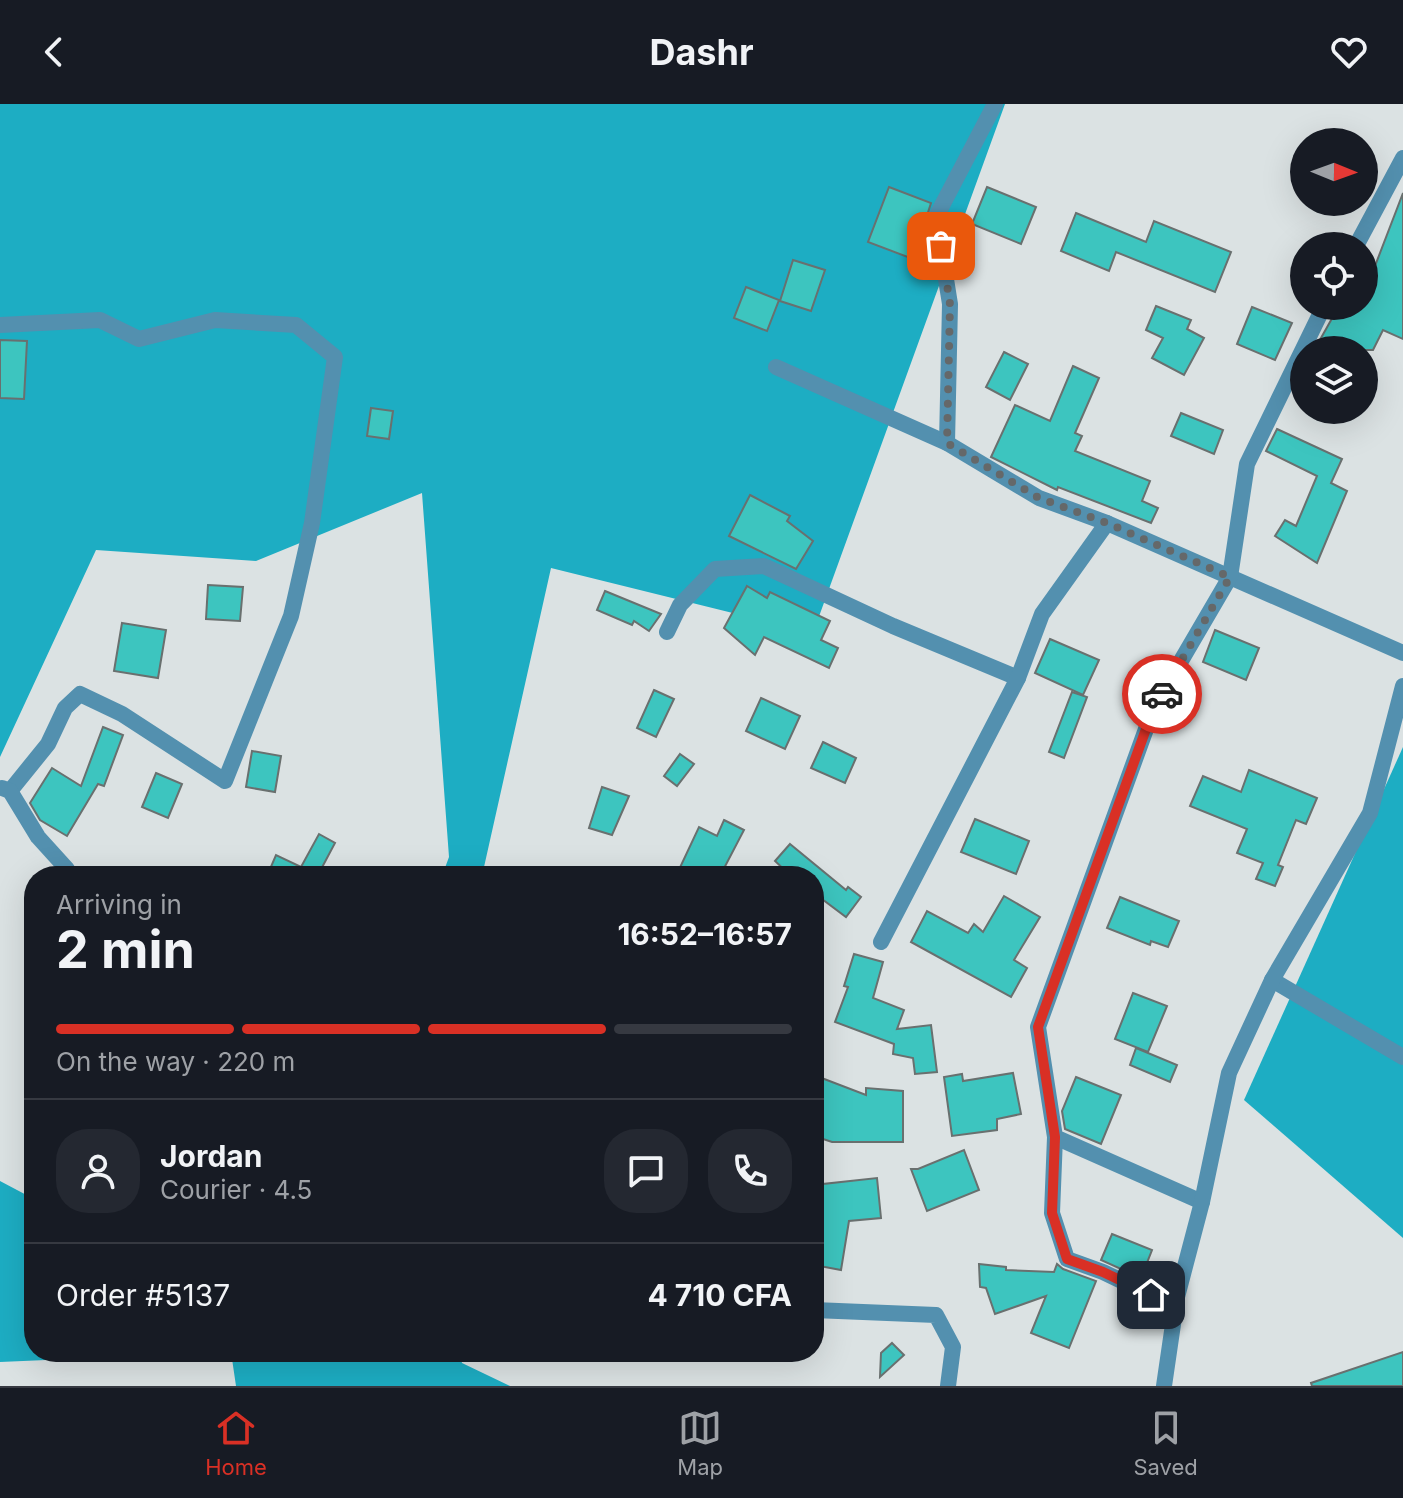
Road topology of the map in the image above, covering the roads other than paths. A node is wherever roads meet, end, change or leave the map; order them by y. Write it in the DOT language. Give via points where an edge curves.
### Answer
graph roads {
  1 [pos="995,104"];
  2 [pos="1403,158"];
  3 [pos="1363,232"];
  4 [pos="1317,320"];
  5 [pos="0,325"];
  6 [pos="776,367"];
  7 [pos="947,443"];
  8 [pos="1107,523"];
  9 [pos="1230,577"];
  10 [pos="667,632"];
  11 [pos="1403,653"];
  12 [pos="1018,678"];
  13 [pos="1403,686"];
  14 [pos="5,790"];
  15 [pos="64,866"];
  16 [pos="881,942"];
  17 [pos="1272,980"];
  18 [pos="1403,1057"];
  19 [pos="1055,1137"];
  20 [pos="1202,1202"];
  21 [pos="1176,1307"];
  22 [pos="824,1310"];
  23 [pos="948,1386"];
  24 [pos="1164,1386"];
  1 -- 7 [label="street" via="936,217 950,304"];
  2 -- 3 [label="street"];
  4 -- 9 [label="street" via="1247,464"];
  5 -- 14 [label="street" via="100,320 139,339 215,320 296,325 335,357 312,523 291,616 225,781 122,714 80,694 65,708 48,744"];
  6 -- 7 [label="street"];
  7 -- 8 [label="street" via="1039,498"];
  8 -- 9 [label="street"];
  8 -- 12 [label="street" via="1042,614"];
  9 -- 11 [label="street"];
  9 -- 19 [label="street" via="1154,707 1038,1027"];
  10 -- 12 [label="street" via="680,605 715,569 764,566"];
  12 -- 16 [label="street"];
  13 -- 17 [label="street" via="1370,813"];
  14 -- 15 [label="street"];
  17 -- 18 [label="street"];
  17 -- 20 [label="street" via="1229,1073"];
  19 -- 20 [label="street"];
  19 -- 21 [label="street" via="1052,1213 1067,1259"];
  20 -- 21 [label="street"];
  21 -- 24 [label="street"];
  22 -- 23 [label="street" via="936,1315 953,1347"];
}
